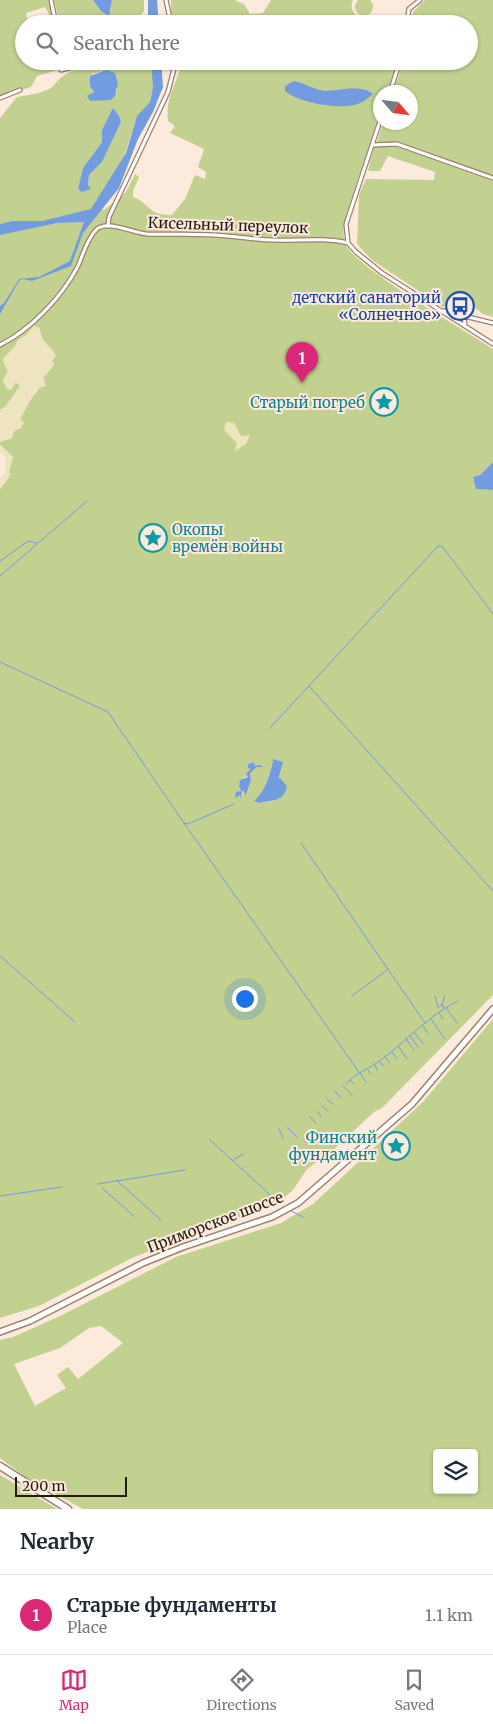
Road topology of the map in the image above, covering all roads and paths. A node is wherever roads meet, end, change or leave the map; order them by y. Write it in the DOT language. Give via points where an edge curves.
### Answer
graph roads {
  1 [pos="51,0"];
  2 [pos="166,0"];
  3 [pos="420,0"];
  4 [pos="54,15"];
  5 [pos="169,15"];
  6 [pos="408,15"];
  7 [pos="174,70"];
  8 [pos="397,70"];
  9 [pos="392,85"];
  10 [pos="20,90"];
  11 [pos="0,98"];
  12 [pos="377,130"];
  13 [pos="372,145"];
  14 [pos="493,178"];
  15 [pos="108,226"];
  16 [pos="348,242"];
  17 [pos="443,312"];
  18 [pos="464,316"];
  19 [pos="493,323"];
  20 [pos="465,327"];
  21 [pos="493,344"];
  22 [pos="0,346"];
  23 [pos="493,1009"];
  24 [pos="0,1332"];
  25 [pos="0,1466"];
  26 [pos="68,1509"];
  1 -- 4 [label="street"];
  2 -- 5 [label="street"];
  3 -- 6 [label="street" via="409,8"];
  7 -- 15 [label="street" via="168,92 109,217"];
  8 -- 9 [label="street"];
  10 -- 11 [label="street"];
  12 -- 13 [label="street"];
  13 -- 14 [label="street" via="397,144"];
  13 -- 16 [label="street" via="346,224"];
  15 -- 16 [label="street, Кисельный переулок" via="142,234 295,241 331,238"];
  15 -- 22 [label="street" via="96,230 72,276 46,307 22,331"];
  16 -- 17 [label="street" via="382,273"];
  17 -- 18 [label="street" via="452,309"];
  17 -- 20 [label="street"];
  18 -- 19 [label="street"];
  18 -- 20 [label="street"];
  20 -- 21 [label="street"];
  23 -- 24 [label="main road, Приморское шоссе" via="408,1108 298,1203 272,1218 143,1263 30,1321"];
  25 -- 26 [label="highway"];
}
